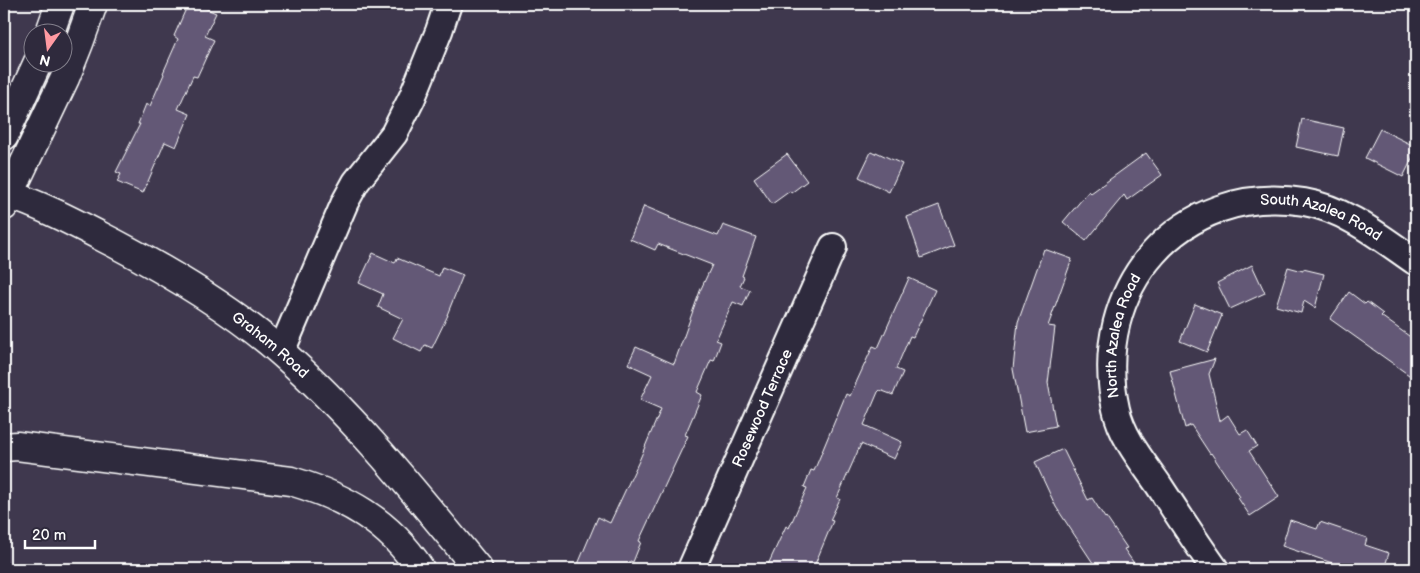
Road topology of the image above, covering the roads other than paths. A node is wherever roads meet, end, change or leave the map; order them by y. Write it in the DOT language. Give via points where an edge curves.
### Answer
graph roads {
  1 [pos="60,4"];
  2 [pos="93,4"];
  3 [pos="448,4"];
  4 [pos="54,22"];
  5 [pos="33,72"];
  6 [pos="4,136"];
  7 [pos="6,198"];
  8 [pos="1221,208"];
  9 [pos="833,247"];
  10 [pos="1416,262"];
  11 [pos="281,352"];
  12 [pos="4,447"];
  13 [pos="420,569"];
  14 [pos="478,569"];
  15 [pos="691,569"];
  16 [pos="1215,569"];
  1 -- 4 [label="main road"];
  2 -- 7 [label="main road" via="65,78"];
  3 -- 11 [label="street" via="412,98 394,134 356,182"];
  5 -- 6 [label="main road"];
  7 -- 11 [label="main road, Graham Road" via="40,207 157,266 227,310"];
  8 -- 10 [label="street, South Azalea Road" via="1251,200 1305,202 1334,211 1362,225"];
  8 -- 16 [label="street, North Azalea Road" via="1193,219 1168,237 1147,259 1131,284 1119,312 1112,341 1111,382 1116,411 1127,437"];
  9 -- 15 [label="street, Rosewood Terrace"];
  11 -- 14 [label="main road, Graham Road" via="319,387 396,470"];
  12 -- 13 [label="main road" via="17,446 292,481 342,499 370,517 396,539"];
}
